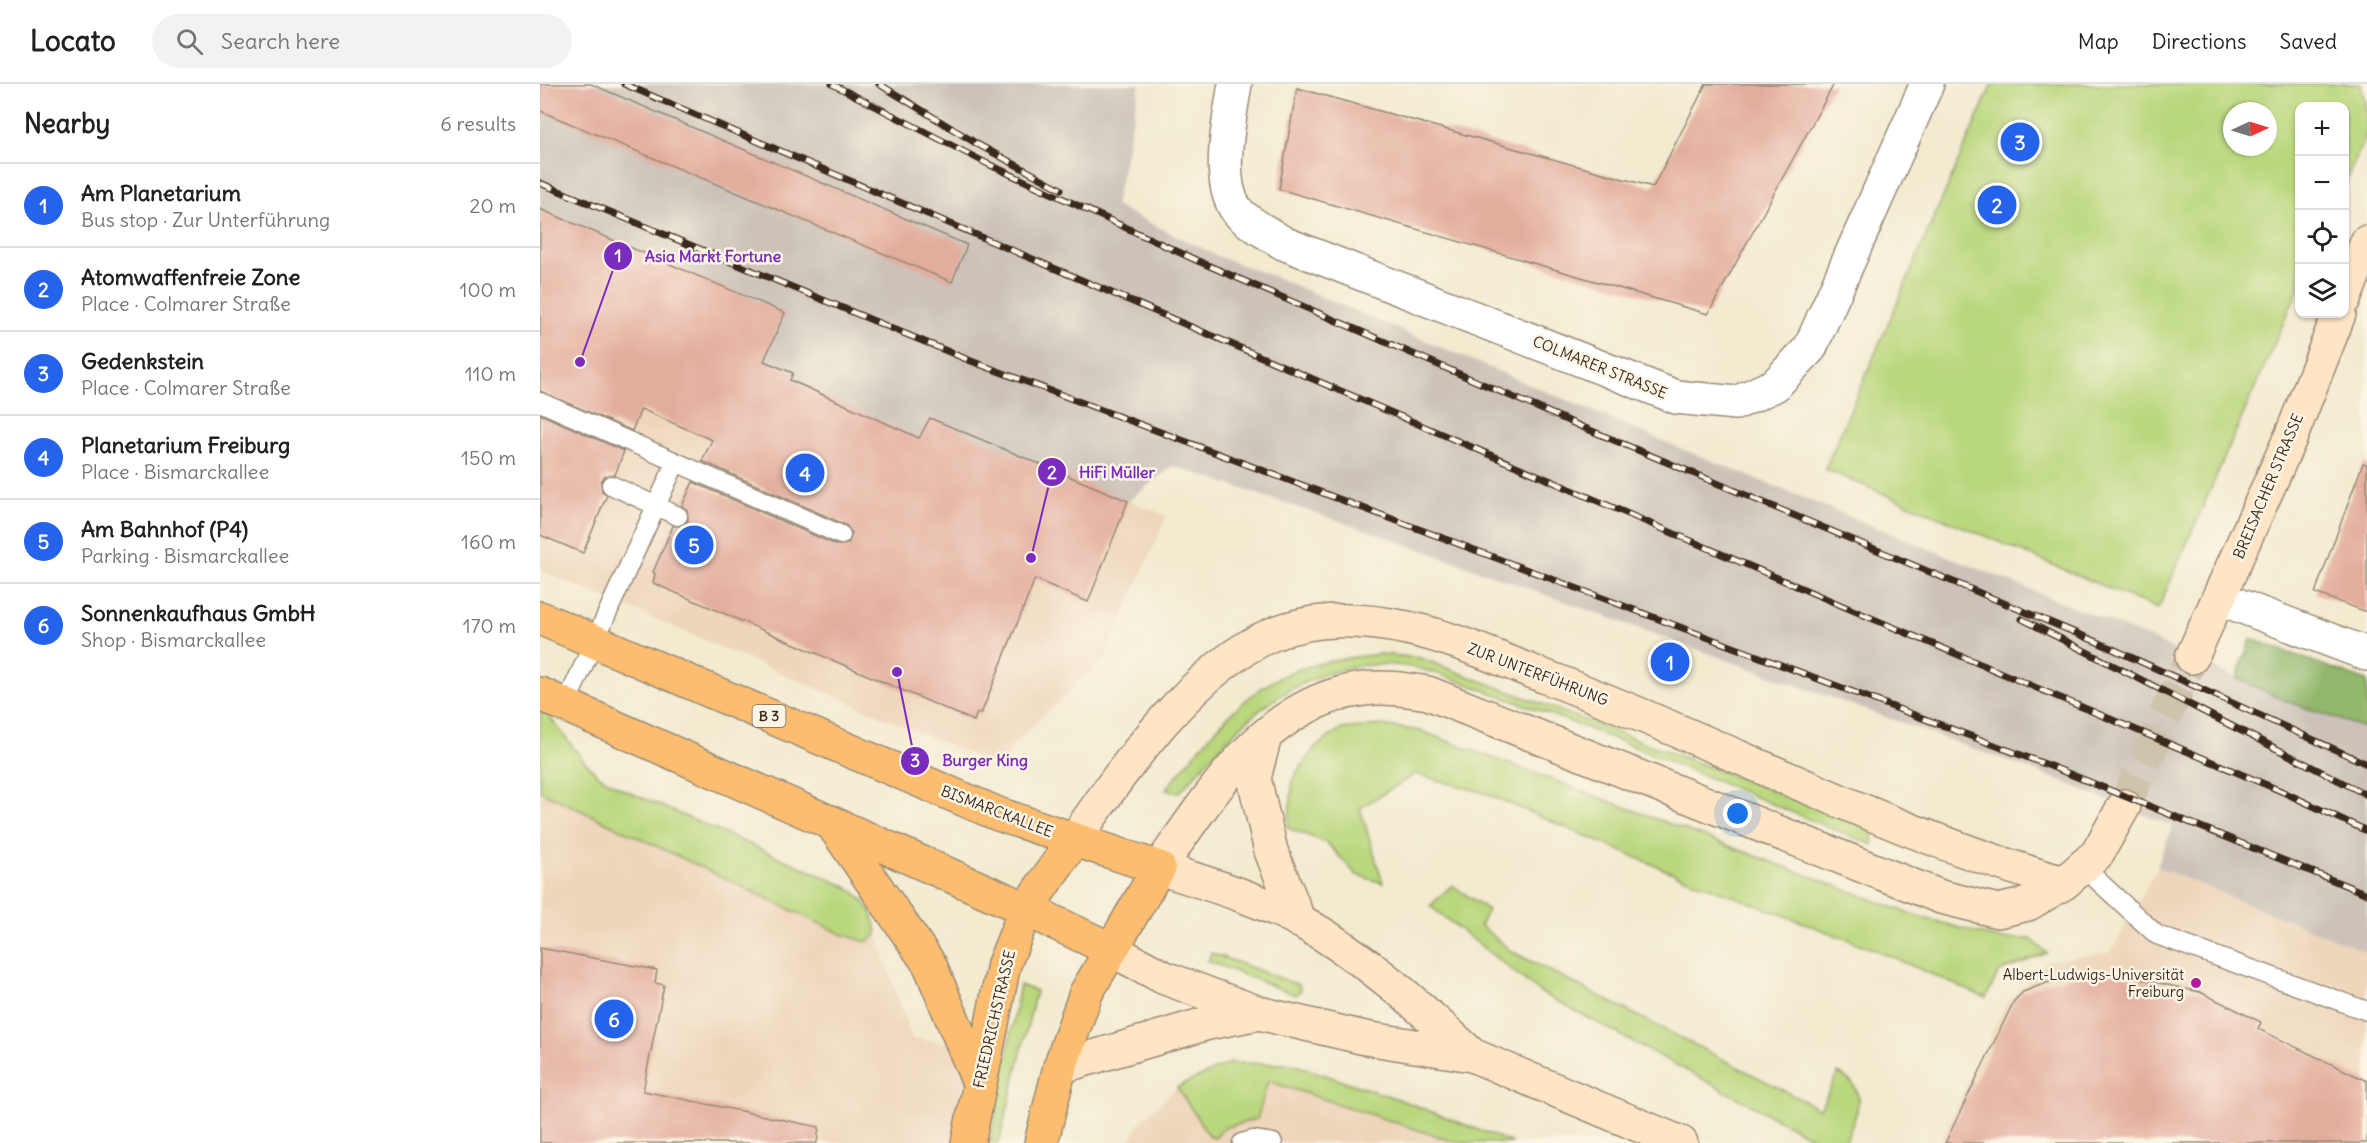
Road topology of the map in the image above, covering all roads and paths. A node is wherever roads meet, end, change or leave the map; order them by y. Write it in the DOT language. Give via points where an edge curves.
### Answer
graph roads {
  1 [pos="1235,84"];
  2 [pos="1927,84"];
  3 [pos="2367,242"];
  4 [pos="2349,287"];
  5 [pos="2337,318"];
  6 [pos="540,402"];
  7 [pos="676,462"];
  8 [pos="611,485"];
  9 [pos="656,505"];
  10 [pos="678,516"];
  11 [pos="841,536"];
  12 [pos="2219,598"];
  13 [pos="540,618"];
  14 [pos="595,641"];
  15 [pos="2367,654"];
  16 [pos="2192,657"];
  17 [pos="553,700"];
  18 [pos="1265,733"];
  19 [pos="2124,806"];
  20 [pos="831,822"];
  21 [pos="1074,840"];
  22 [pos="1159,868"];
  23 [pos="2074,875"];
  24 [pos="1026,909"];
  25 [pos="1299,921"];
  26 [pos="1110,949"];
  27 [pos="2367,1011"];
  28 [pos="1259,1013"];
  29 [pos="1472,1055"];
  30 [pos="1060,1067"];
  31 [pos="979,1083"];
  32 [pos="968,1143"];
  33 [pos="1041,1143"];
  34 [pos="1242,1143"];
  35 [pos="1273,1143"];
  36 [pos="1682,1143"];
  1 -- 2 [label="street, COLMARER STRASSE" via="1224,156 1227,185 1240,214 1283,243 1676,397 1736,403 1775,385 1810,348"];
  3 -- 4 [label="main road"];
  5 -- 12 [label="main road, BREISACHER STRASSE" via="2292,434"];
  6 -- 7 [label="lane"];
  7 -- 9 [label="lane"];
  7 -- 11 [label="lane"];
  8 -- 9 [label="lane"];
  9 -- 10 [label="lane"];
  9 -- 14 [label="lane"];
  12 -- 15 [label="street"];
  12 -- 16 [label="main road, BREISACHER STRASSE"];
  13 -- 14 [label="main road, BISMARCKALLEE / B 3"];
  14 -- 17 [label="lane"];
  14 -- 21 [label="main road, BISMARCKALLEE / B 3" via="998,814"];
  17 -- 20 [label="main road"];
  18 -- 22 [label="main road" via="1194,818"];
  18 -- 23 [label="main road" via="1313,702 1364,689 1428,693 1969,906 1998,911 2028,904"];
  18 -- 25 [label="main road" via="1254,777 1271,850"];
  19 -- 23 [label="main road" via="2097,854"];
  20 -- 24 [label="main road"];
  20 -- 31 [label="main road" via="930,965"];
  21 -- 22 [label="main road, BISMARCKALLEE / B 3"];
  21 -- 23 [label="main road, ZUR UNTERFÜHRUNG" via="1145,746 1213,670 1247,648 1292,627 1328,620 1358,621 1407,628 1453,641 1636,712 1943,844"];
  21 -- 24 [label="main road, FRIEDRICHSTRASSE"];
  22 -- 25 [label="main road"];
  22 -- 26 [label="main road"];
  23 -- 27 [label="lane" via="2157,935"];
  24 -- 26 [label="main road"];
  24 -- 31 [label="main road, FRIEDRICHSTRASSE" via="1004,964"];
  25 -- 29 [label="main road" via="1373,967"];
  26 -- 28 [label="main road" via="1166,978"];
  26 -- 30 [label="main road" via="1086,993"];
  28 -- 29 [label="main road" via="1365,1038"];
  28 -- 30 [label="main road" via="1208,1023"];
  29 -- 36 [label="main road"];
  30 -- 33 [label="main road"];
  31 -- 32 [label="main road, FRIEDRICHSTRASSE"];
  34 -- 35 [label="lane"];
}
